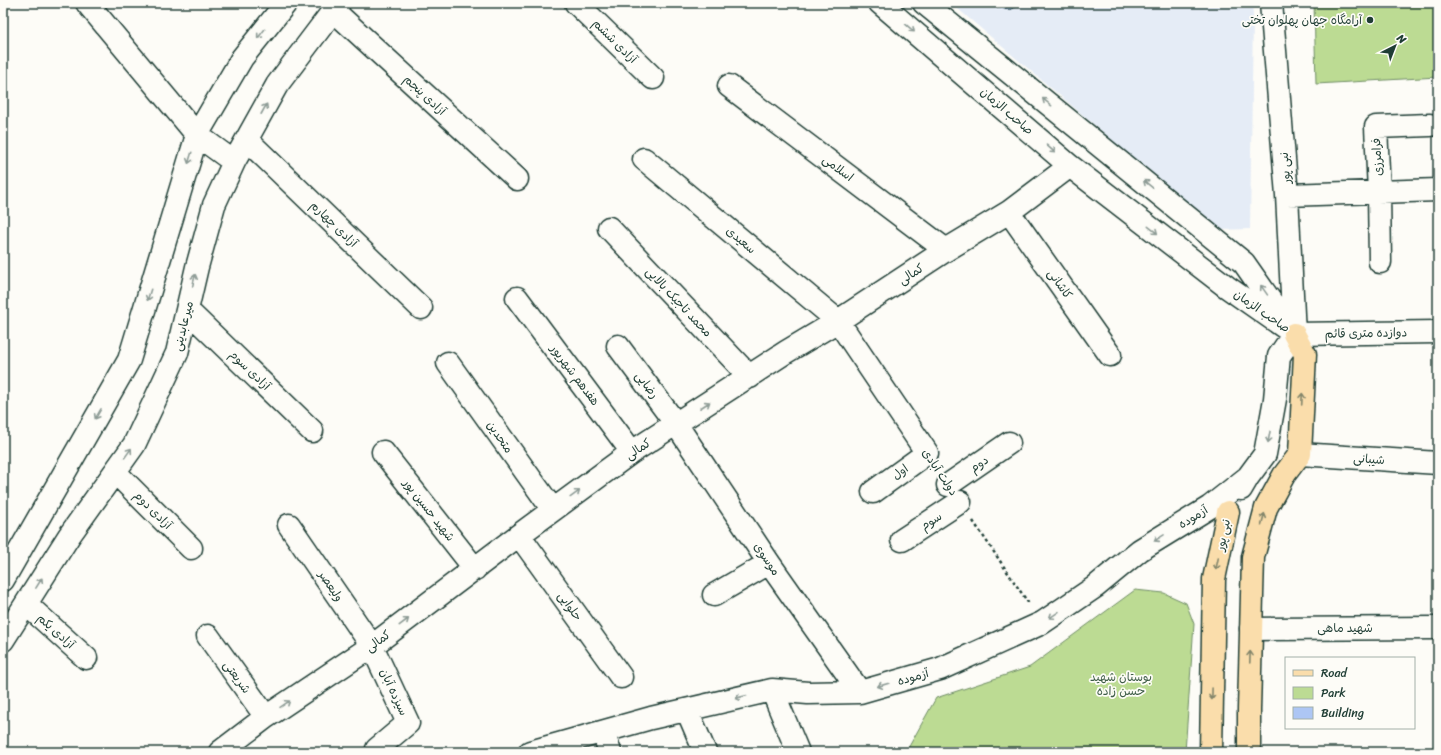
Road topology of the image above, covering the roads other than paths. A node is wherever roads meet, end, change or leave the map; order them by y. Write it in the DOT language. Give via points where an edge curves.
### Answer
graph roads {
  1 [pos="87,3"];
  2 [pos="286,3"];
  3 [pos="576,3"];
  4 [pos="880,3"];
  5 [pos="924,3"];
  6 [pos="1271,3"];
  7 [pos="336,7"];
  8 [pos="653,78"];
  9 [pos="729,86"];
  10 [pos="1430,125"];
  11 [pos="197,135"];
  12 [pos="247,140"];
  13 [pos="644,159"];
  14 [pos="234,162"];
  15 [pos="1070,166"];
  16 [pos="517,179"];
  17 [pos="1438,190"];
  18 [pos="1379,192"];
  19 [pos="1287,195"];
  20 [pos="1009,212"];
  21 [pos="609,228"];
  22 [pos="946,250"];
  23 [pos="1380,262"];
  24 [pos="517,298"];
  25 [pos="421,308"];
  26 [pos="187,310"];
  27 [pos="838,321"];
  28 [pos="1438,332"];
  29 [pos="1294,334"];
  30 [pos="618,346"];
  31 [pos="1110,355"];
  32 [pos="448,363"];
  33 [pos="750,377"];
  34 [pos="676,424"];
  35 [pos="312,430"];
  36 [pos="1009,443"];
  37 [pos="383,452"];
  38 [pos="632,452"];
  39 [pos="926,452"];
  40 [pos="1300,454"];
  41 [pos="1438,463"];
  42 [pos="115,472"];
  43 [pos="1248,477"];
  44 [pos="948,485"];
  45 [pos="873,492"];
  46 [pos="960,502"];
  47 [pos="553,510"];
  48 [pos="1228,512"];
  49 [pos="289,525"];
  50 [pos="519,535"];
  51 [pos="902,540"];
  52 [pos="191,548"];
  53 [pos="769,563"];
  54 [pos="475,569"];
  55 [pos="3,580"];
  56 [pos="714,595"];
  57 [pos="26,604"];
  58 [pos="1438,628"];
  59 [pos="1251,629"];
  60 [pos="208,636"];
  61 [pos="3,640"];
  62 [pos="372,646"];
  63 [pos="86,658"];
  64 [pos="621,677"];
  65 [pos="772,690"];
  66 [pos="860,692"];
  67 [pos="687,710"];
  68 [pos="266,717"];
  69 [pos="606,742"];
  70 [pos="377,749"];
  71 [pos="220,752"];
  72 [pos="530,752"];
  73 [pos="705,752"];
  74 [pos="798,752"];
  75 [pos="1211,752"];
  76 [pos="1249,752"];
  1 -- 11 [label="street"];
  2 -- 11 [label="street, one-way" via="242,58"];
  3 -- 8 [label="street, آزادی ششم"];
  4 -- 15 [label="street, صاحب الزمان, one-way"];
  29 -- 5 [label="street, صاحب الزمان, one-way" via="1244,263"];
  6 -- 19 [label="street, نبی پور"];
  12 -- 7 [label="street, میرعابدینی, one-way" via="277,85"];
  7 -- 16 [label="street, آزادی پنجم"];
  9 -- 22 [label="street, اسلامی"];
  10 -- 18 [label="street, فرامرزی" via="1376,127"];
  11 -- 14 [label="street"];
  11 -- 55 [label="street, one-way" via="130,360"];
  12 -- 14 [label="street, میرعابدینی"];
  12 -- 25 [label="street, آزادی چهارم"];
  13 -- 27 [label="street, سعیدی"];
  26 -- 14 [label="street, میرعابدینی, one-way" via="214,205"];
  15 -- 20 [label="street, کمالی"];
  15 -- 29 [label="street, صاحب الزمان, one-way" via="1227,287"];
  17 -- 18 [label="street, فرامرزی"];
  18 -- 19 [label="street, فرامرزی"];
  18 -- 23 [label="street, فرامرزی"];
  19 -- 29 [label="street, نبی پور"];
  20 -- 22 [label="street, کمالی"];
  20 -- 31 [label="street, کاشانی"];
  21 -- 33 [label="street, محمد تاجیک بالایی"];
  22 -- 27 [label="street, کمالی"];
  24 -- 38 [label="street, هفدهم شهریور"];
  26 -- 35 [label="street, آزادی سوم"];
  42 -- 26 [label="street, میرعابدینی, one-way" via="134,445 177,353"];
  27 -- 33 [label="street, کمالی"];
  27 -- 39 [label="street, دولت آبادی"];
  28 -- 29 [label="street, دوازده متری قائم"];
  40 -- 29 [label="main road, نبی پور, one-way" via="1305,354"];
  29 -- 43 [label="street, نبی پور, one-way" via="1279,356 1276,399 1266,454"];
  30 -- 34 [label="street, رضایی"];
  32 -- 47 [label="street, متحدین"];
  34 -- 33 [label="street, کمالی, one-way"];
  34 -- 38 [label="street, کمالی"];
  34 -- 53 [label="street, موسوی"];
  36 -- 44 [label="street, دوم"];
  37 -- 54 [label="street, شهید حسین پور"];
  47 -- 38 [label="street, کمالی, one-way"];
  39 -- 45 [label="street, اول"];
  40 -- 41 [label="street, شیبانی"];
  59 -- 40 [label="main road, one-way" via="1254,557 1266,508 1284,475"];
  42 -- 52 [label="street, آزادی دوم"];
  57 -- 42 [label="street, میرعابدینی, one-way" via="69,536"];
  43 -- 48 [label="street, نبی پور"];
  43 -- 66 [label="street, آزموده, one-way" via="1210,507 1140,550 1042,623 940,669"];
  46 -- 51 [label="street, سوم"];
  47 -- 50 [label="street, کمالی"];
  48 -- 75 [label="main road, نبی پور, one-way" via="1214,579"];
  49 -- 62 [label="street, ولیعصر"];
  50 -- 54 [label="street, کمالی"];
  50 -- 64 [label="street, حلوایی"];
  53 -- 56 [label="street"];
  53 -- 66 [label="street, موسوی"];
  62 -- 54 [label="street, کمالی, one-way"];
  57 -- 61 [label="street, میرعابدینی"];
  57 -- 63 [label="street, آزادی یکم"];
  58 -- 59 [label="street, شهید ماهی"];
  76 -- 59 [label="main road, one-way"];
  60 -- 68 [label="street, شریعتی"];
  68 -- 62 [label="street, کمالی, one-way"];
  62 -- 70 [label="street, سیزده آبان" via="408,723"];
  65 -- 66 [label="street, آزموده" via="808,693"];
  65 -- 67 [label="street, آزموده, one-way"];
  65 -- 74 [label="street"];
  67 -- 69 [label="street, آزموده" via="651,718"];
  67 -- 73 [label="street"];
  68 -- 71 [label="street, کمالی"];
  69 -- 72 [label="street, آزموده"];
}
